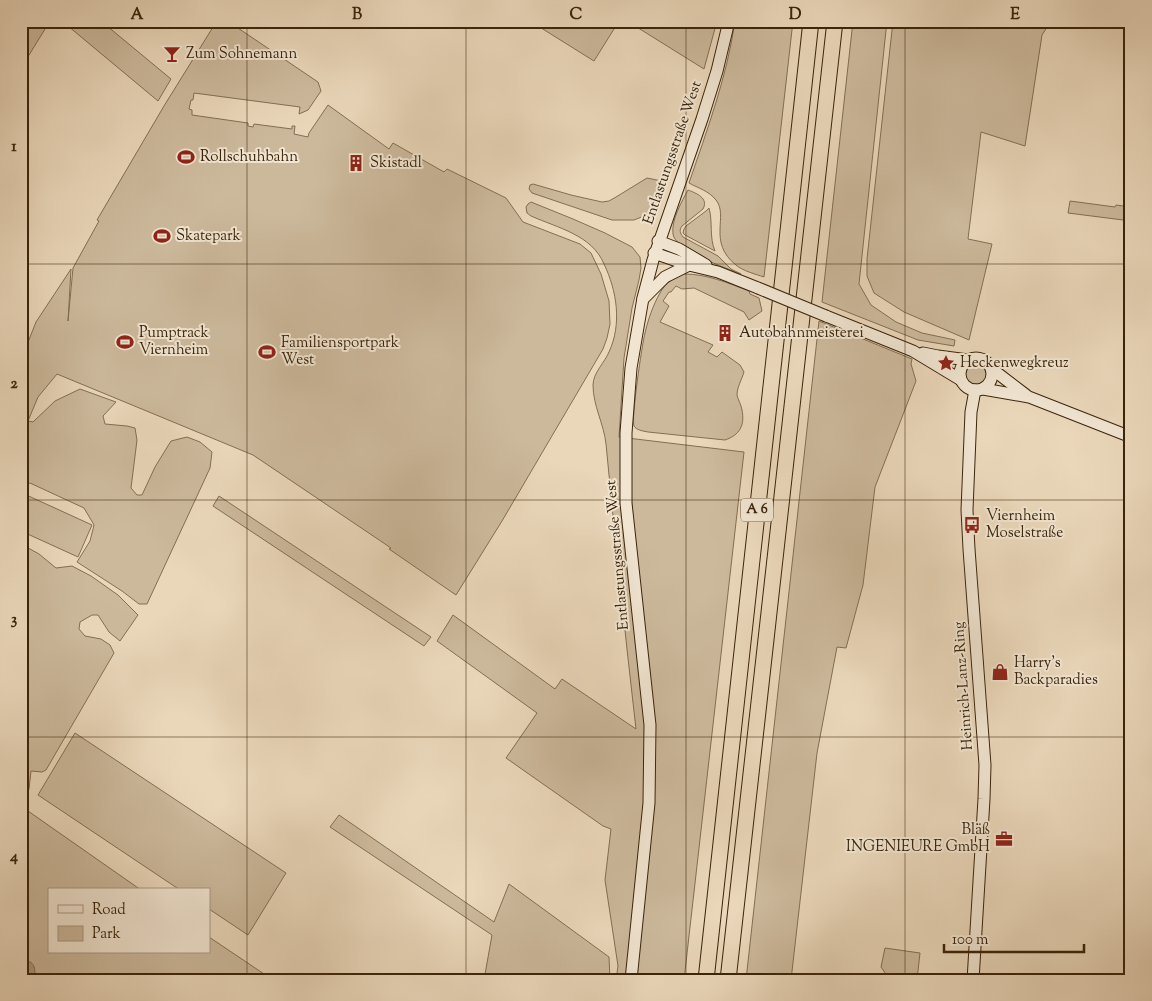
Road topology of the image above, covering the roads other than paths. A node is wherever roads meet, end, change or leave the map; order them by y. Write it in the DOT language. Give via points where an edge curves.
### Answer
graph roads {
  1 [pos="729,21"];
  2 [pos="811,21"];
  3 [pos="835,21"];
  4 [pos="658,241"];
  5 [pos="654,253"];
  6 [pos="689,265"];
  7 [pos="718,272"];
  8 [pos="643,299"];
  9 [pos="913,351"];
  10 [pos="968,360"];
  11 [pos="992,369"];
  12 [pos="961,380"];
  13 [pos="979,389"];
  14 [pos="1029,397"];
  15 [pos="1131,437"];
  16 [pos="630,980"];
  17 [pos="706,980"];
  18 [pos="728,980"];
  19 [pos="973,980"];
  1 -- 4 [label="street, Entlastungsstraße West" via="718,71"];
  2 -- 17 [label="highway, A 6"];
  3 -- 18 [label="highway, A 6"];
  4 -- 5 [label="street, Entlastungsstraße West"];
  4 -- 7 [label="street"];
  5 -- 6 [label="street"];
  5 -- 8 [label="street, Entlastungsstraße West"];
  6 -- 7 [label="street"];
  6 -- 8 [label="street" via="665,278"];
  7 -- 9 [label="street, bridge"];
  8 -- 16 [label="street, Entlastungsstraße West" via="631,368 626,494 650,725 649,803"];
  9 -- 10 [label="street"];
  9 -- 12 [label="street"];
  10 -- 11 [label="street" via="980,358"];
  10 -- 12 [label="street" via="961,368"];
  11 -- 13 [label="street" via="991,381"];
  11 -- 14 [label="street"];
  12 -- 13 [label="street" via="966,387"];
  13 -- 14 [label="street"];
  13 -- 19 [label="street, Heinrich-Lanz-Ring" via="971,412 967,510 985,764"];
  14 -- 15 [label="street"];
}
